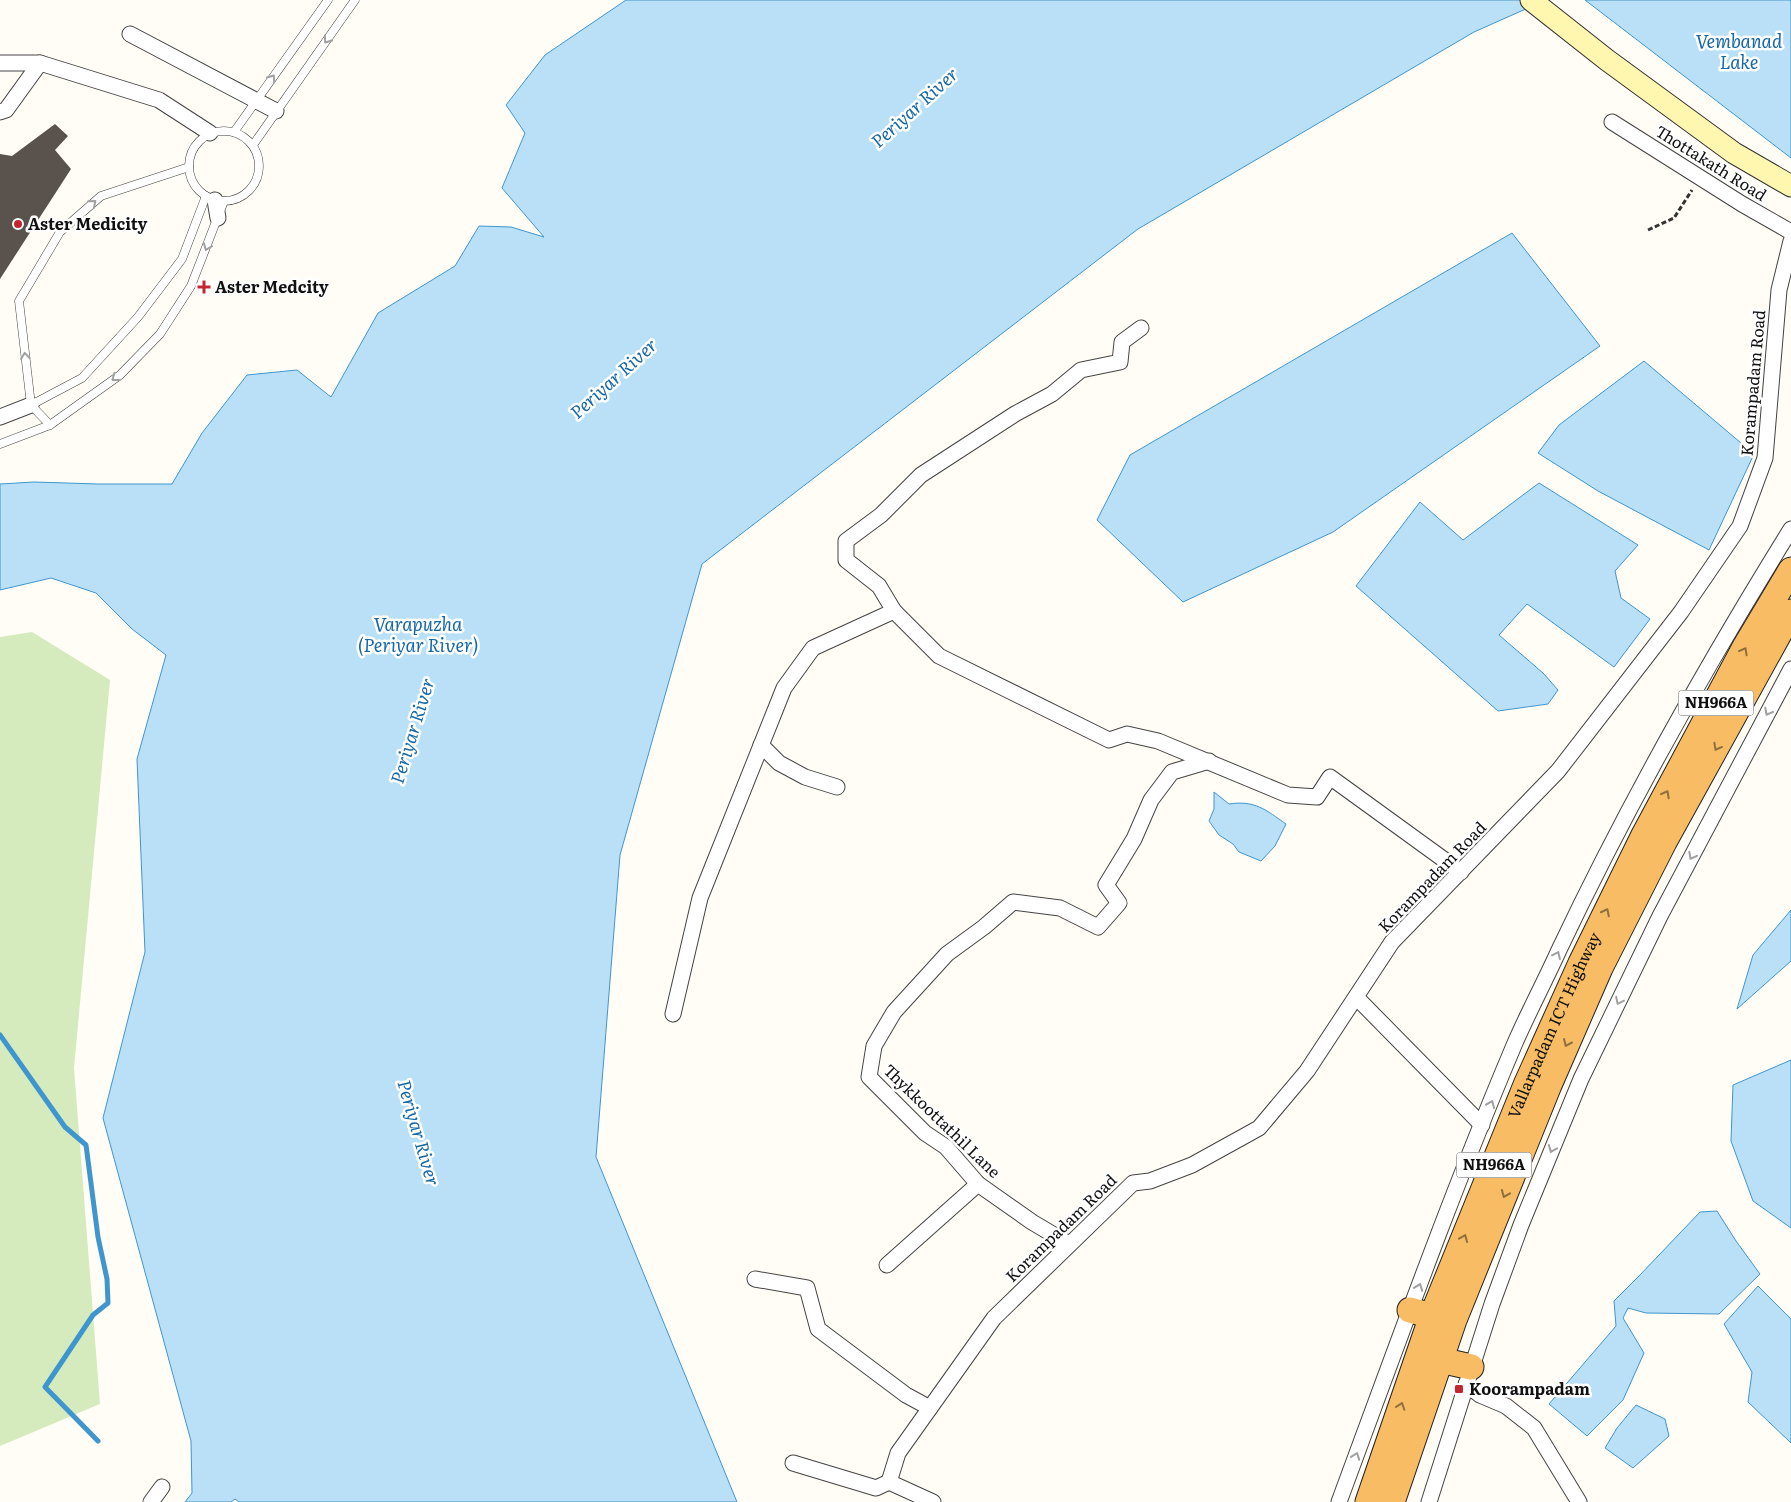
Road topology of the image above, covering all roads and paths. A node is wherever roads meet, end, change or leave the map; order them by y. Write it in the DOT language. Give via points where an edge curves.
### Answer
graph roads {
  1 [pos="328,0"];
  2 [pos="355,0"];
  3 [pos="1531,0"];
  4 [pos="130,34"];
  5 [pos="0,63"];
  6 [pos="40,63"];
  7 [pos="256,101"];
  8 [pos="276,111"];
  9 [pos="0,112"];
  10 [pos="1612,122"];
  11 [pos="234,132"];
  12 [pos="210,134"];
  13 [pos="253,144"];
  14 [pos="189,167"];
  15 [pos="1700,177"];
  16 [pos="1791,186"];
  17 [pos="215,199"];
  18 [pos="218,218"];
  19 [pos="1648,230"];
  20 [pos="1791,232"];
  21 [pos="1791,240"];
  22 [pos="1142,328"];
  23 [pos="31,405"];
  24 [pos="0,417"];
  25 [pos="50,424"];
  26 [pos="0,444"];
  27 [pos="1791,529"];
  28 [pos="1791,570"];
  29 [pos="894,611"];
  30 [pos="1791,612"];
  31 [pos="1791,669"];
  32 [pos="761,745"];
  33 [pos="1209,761"];
  34 [pos="837,787"];
  35 [pos="1653,839"];
  36 [pos="1461,872"];
  37 [pos="1356,997"];
  38 [pos="673,1014"];
  39 [pos="1482,1125"];
  40 [pos="978,1184"];
  41 [pos="1069,1244"];
  42 [pos="887,1265"];
  43 [pos="756,1279"];
  44 [pos="1421,1313"];
  45 [pos="1440,1360"];
  46 [pos="1469,1376"];
  47 [pos="930,1408"];
  48 [pos="793,1463"];
  49 [pos="888,1482"];
  50 [pos="162,1487"];
  51 [pos="151,1502"];
  52 [pos="933,1502"];
  53 [pos="1340,1502"];
  54 [pos="1368,1502"];
  55 [pos="1392,1502"];
  56 [pos="1429,1502"];
  57 [pos="1579,1502"];
  7 -- 1 [label="lane, one-way"];
  2 -- 8 [label="lane, one-way"];
  3 -- 16 [label="main road" via="1606,60 1734,152"];
  4 -- 7 [label="street"];
  5 -- 6 [label="street"];
  6 -- 9 [label="street" via="6,110"];
  6 -- 12 [label="street" via="159,100"];
  7 -- 8 [label="street"];
  7 -- 11 [label="lane"];
  8 -- 13 [label="lane"];
  10 -- 15 [label="street, Thottakath Road"];
  11 -- 12 [label="lane" via="222,130"];
  11 -- 13 [label="lane"];
  12 -- 14 [label="lane" via="191,153"];
  13 -- 17 [label="lane" via="260,169 256,181 237,199"];
  14 -- 17 [label="lane" via="197,188"];
  23 -- 14 [label="lane, one-way" via="19,301 60,232 102,196"];
  15 -- 19 [label="path" via="1674,218"];
  15 -- 20 [label="street, Thottakath Road"];
  17 -- 18 [label="street"];
  17 -- 23 [label="lane" via="182,259 138,317 82,378"];
  18 -- 25 [label="lane, one-way" via="191,286 160,334 120,375"];
  21 -- 36 [label="street, Korampadam Road" via="1779,290 1766,458 1740,526 1681,612 1558,771"];
  22 -- 29 [label="street" via="1122,342 1120,362 1081,370 1052,394 921,475 881,514 846,541 846,560 879,586"];
  23 -- 24 [label="street"];
  23 -- 25 [label="lane"];
  25 -- 26 [label="lane"];
  39 -- 27 [label="street, one-way" via="1516,1042 1595,874 1669,733"];
  35 -- 28 [label="highway, Vallarpadam ICT Highway / NH966A, one-way" via="1746,647"];
  29 -- 32 [label="street" via="813,648 784,688"];
  29 -- 33 [label="street" via="939,656 1109,740 1127,734 1158,741"];
  30 -- 35 [label="highway, Vallarpadam ICT Highway / NH966A, one-way"];
  31 -- 46 [label="street, one-way" via="1660,916 1581,1079 1521,1225"];
  32 -- 34 [label="street" via="779,763"];
  32 -- 38 [label="street" via="700,898"];
  33 -- 36 [label="street" via="1288,795 1317,797 1330,777"];
  33 -- 40 [label="street, Thykkoottathil Lane" via="1172,772 1151,800 1134,838 1106,885 1119,903 1098,927 1060,908 1014,902 947,954 894,1012 874,1046 869,1077 925,1133 946,1147"];
  44 -- 35 [label="highway, Vallarpadam ICT Highway / NH966A, one-way" via="1581,962"];
  35 -- 45 [label="highway, Vallarpadam ICT Highway / NH966A, one-way" via="1548,1085"];
  36 -- 37 [label="street, Korampadam Road" via="1392,942"];
  37 -- 39 [label="street"];
  37 -- 41 [label="street, Korampadam Road" via="1308,1072 1260,1128 1192,1165 1132,1183"];
  44 -- 39 [label="street, one-way"];
  40 -- 41 [label="street, Thykkoottathil Lane"];
  40 -- 42 [label="street"];
  41 -- 47 [label="street, Korampadam Road" via="994,1318"];
  43 -- 47 [label="street" via="807,1288 818,1329 906,1395"];
  53 -- 44 [label="street, one-way"];
  54 -- 44 [label="highway, Vallarpadam ICT Highway / NH966A, one-way"];
  45 -- 46 [label="highway"];
  45 -- 55 [label="highway, Vallarpadam ICT Highway / NH966A"];
  46 -- 56 [label="street"];
  46 -- 57 [label="street" via="1480,1395 1506,1406 1534,1428"];
  47 -- 49 [label="street, Korampadam Road" via="898,1453"];
  48 -- 49 [label="street" via="876,1488"];
  49 -- 52 [label="street"];
  50 -- 51 [label="street"];
}
